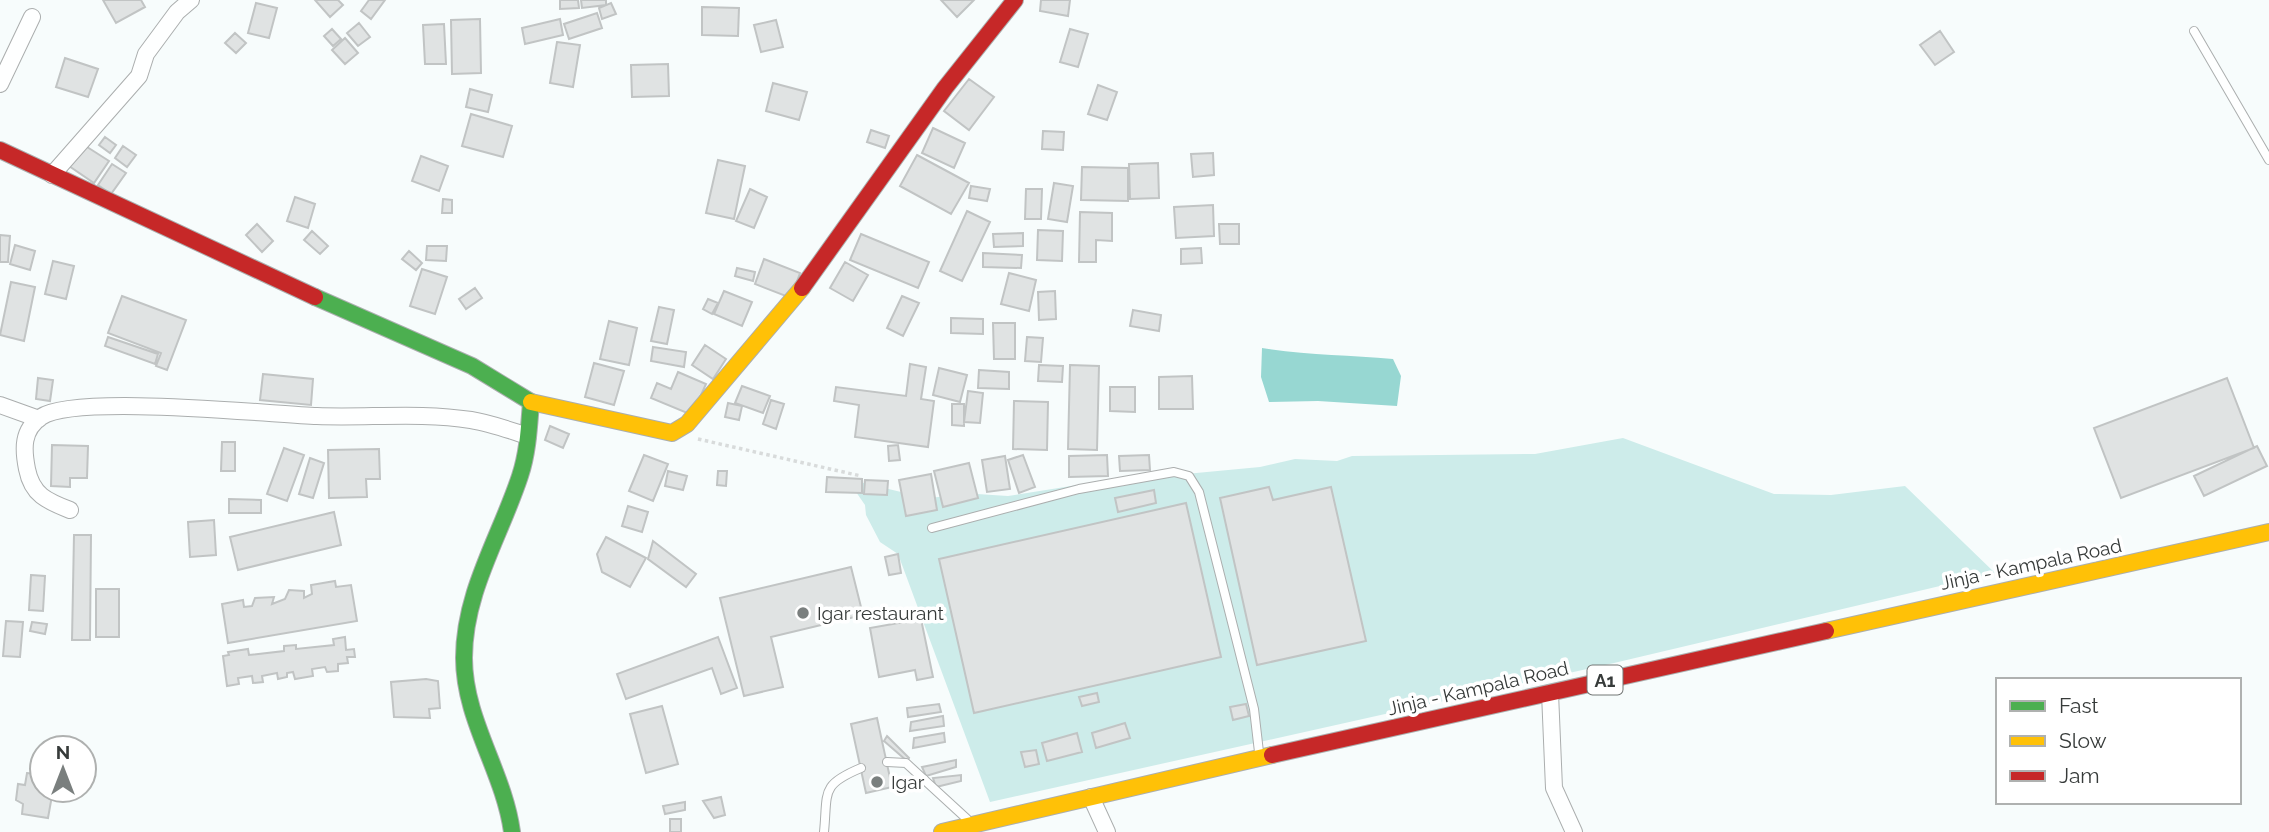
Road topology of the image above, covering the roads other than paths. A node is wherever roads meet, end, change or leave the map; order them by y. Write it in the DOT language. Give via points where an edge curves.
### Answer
graph roads {
  1 [pos="191,0"];
  2 [pos="1016,0"];
  3 [pos="32,17"];
  4 [pos="2193,32"];
  5 [pos="0,84"];
  6 [pos="0,150"];
  7 [pos="2267,155"];
  8 [pos="52,174"];
  9 [pos="531,402"];
  10 [pos="0,405"];
  11 [pos="39,419"];
  12 [pos="528,436"];
  13 [pos="70,510"];
  14 [pos="932,528"];
  15 [pos="2269,532"];
  16 [pos="1550,694"];
  17 [pos="1260,758"];
  18 [pos="887,762"];
  19 [pos="861,768"];
  20 [pos="1091,797"];
  21 [pos="973,825"];
  22 [pos="512,832"];
  23 [pos="824,832"];
  24 [pos="943,832"];
  25 [pos="1107,832"];
  26 [pos="1574,832"];
  1 -- 8 [label="street" via="146,54 139,76"];
  2 -- 9 [label="main road" via="944,88 805,284 687,424 672,433 654,432"];
  3 -- 5 [label="street"];
  4 -- 7 [label="lane"];
  6 -- 8 [label="main road"];
  8 -- 9 [label="main road" via="472,366"];
  9 -- 12 [label="main road"];
  10 -- 11 [label="street"];
  11 -- 12 [label="street" via="70,408 213,408 316,416 441,417 473,420"];
  11 -- 13 [label="street" via="27,429 24,451 30,483 44,500"];
  12 -- 22 [label="main road" via="520,477 486,552 473,594 464,657 472,715 503,790"];
  14 -- 17 [label="lane" via="1079,489 1174,472 1189,476 1199,492 1254,709"];
  15 -- 16 [label="main road, Jinja - Kampala Road / A1"];
  16 -- 17 [label="main road, Jinja - Kampala Road / A1"];
  16 -- 26 [label="street" via="1554,788"];
  17 -- 20 [label="main road, Jinja - Kampala Road / A1"];
  18 -- 21 [label="lane" via="906,763"];
  19 -- 23 [label="lane" via="834,779 828,789"];
  20 -- 21 [label="main road, Jinja - Kampala Road / A1"];
  20 -- 25 [label="street"];
  21 -- 24 [label="main road, Jinja - Kampala Road / A1"];
}
